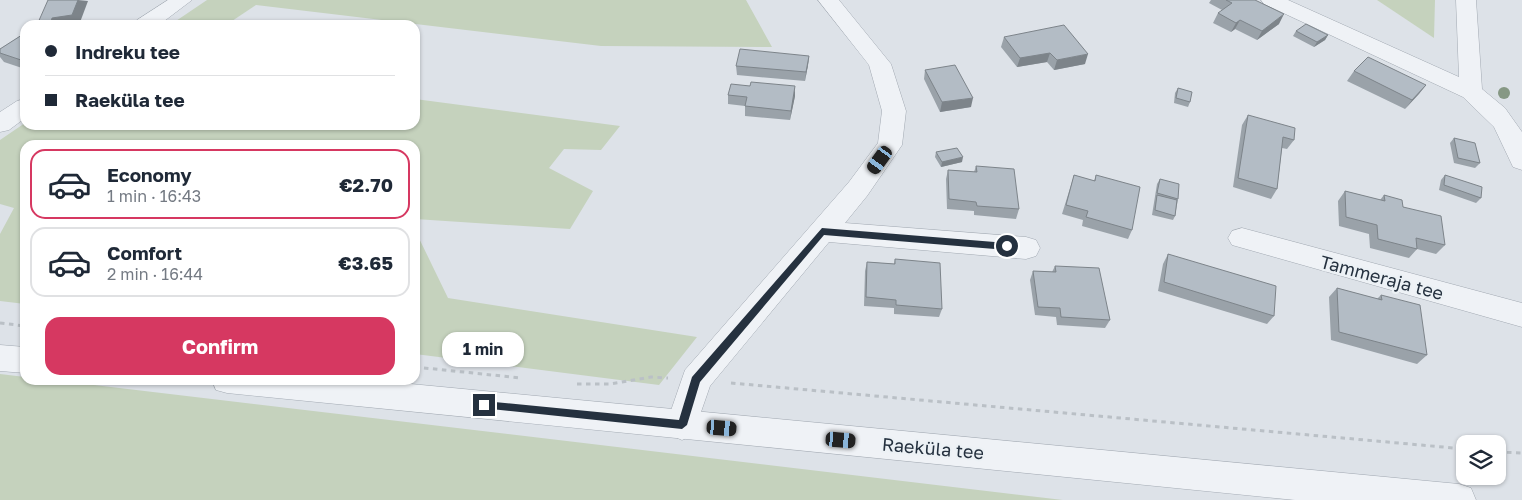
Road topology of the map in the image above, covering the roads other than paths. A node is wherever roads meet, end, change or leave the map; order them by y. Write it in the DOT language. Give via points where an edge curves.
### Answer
graph roads {
  1 [pos="182,0"];
  2 [pos="828,0"];
  3 [pos="1271,0"];
  4 [pos="1466,0"];
  5 [pos="152,20"];
  6 [pos="1471,92"];
  7 [pos="20,110"];
  8 [pos="0,124"];
  9 [pos="1522,161"];
  10 [pos="822,232"];
  11 [pos="1242,238"];
  12 [pos="1026,248"];
  13 [pos="1522,315"];
  14 [pos="0,358"];
  15 [pos="20,360"];
  16 [pos="278,385"];
  17 [pos="682,425"];
  18 [pos="1459,500"];
  1 -- 5 [label="street"];
  2 -- 10 [label="street" via="880,64 894,111 890,145"];
  3 -- 6 [label="street"];
  4 -- 6 [label="street"];
  6 -- 9 [label="street" via="1492,107 1514,135"];
  7 -- 8 [label="street"];
  10 -- 12 [label="street"];
  10 -- 17 [label="street" via="696,380"];
  11 -- 13 [label="street, Tammeraja tee"];
  14 -- 15 [label="street"];
  16 -- 17 [label="street, Raeküla tee"];
  17 -- 18 [label="street, Raeküla tee"];
}
